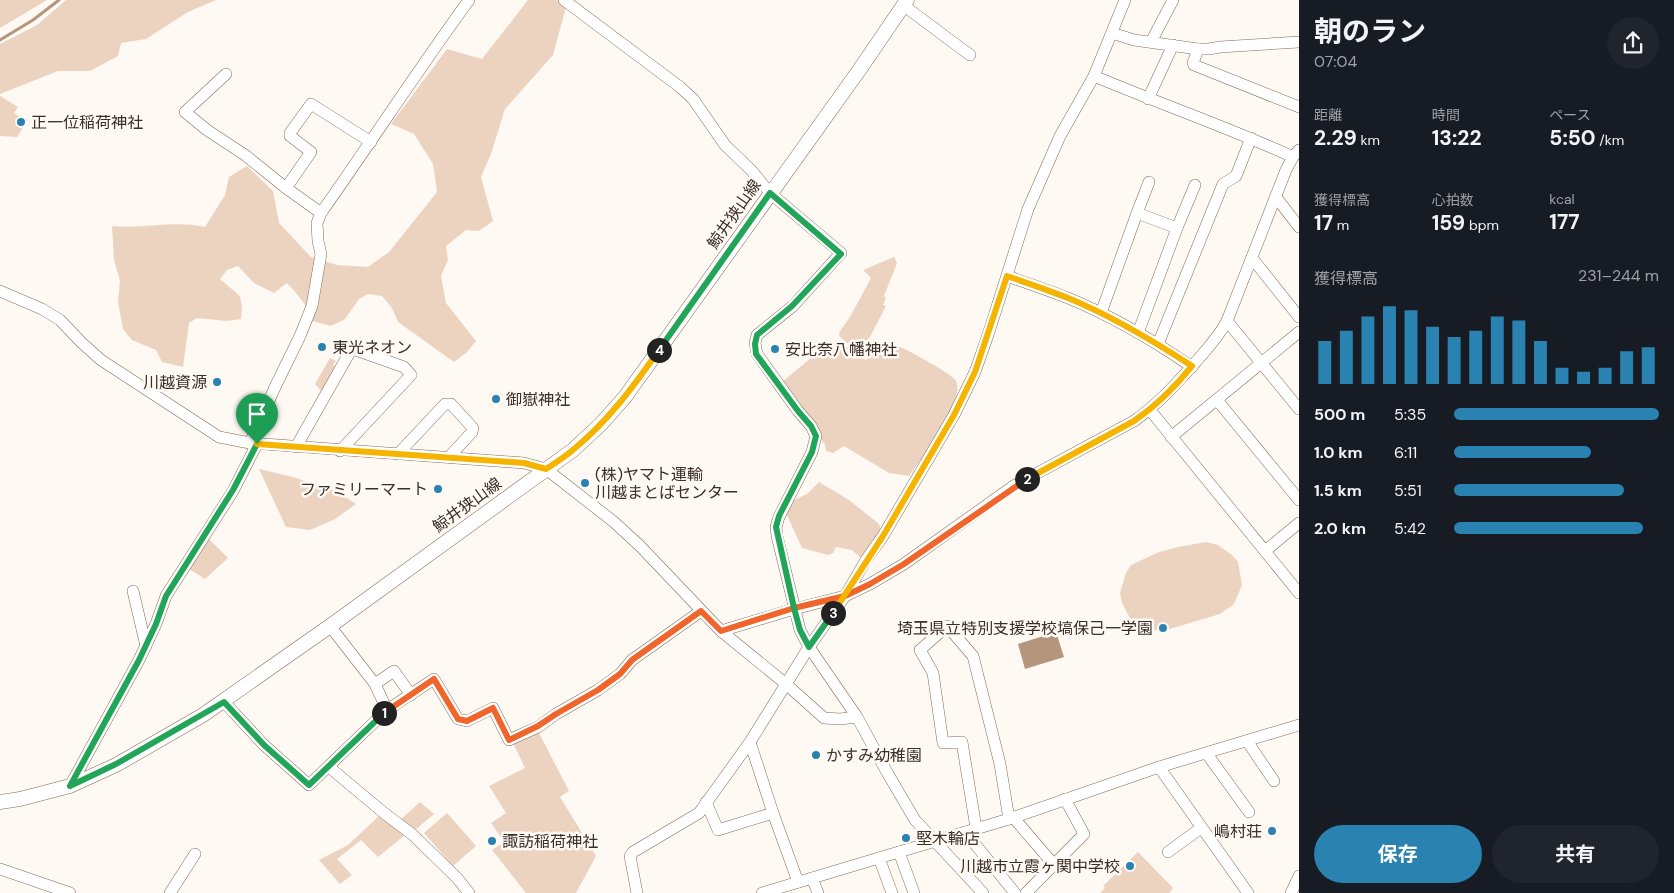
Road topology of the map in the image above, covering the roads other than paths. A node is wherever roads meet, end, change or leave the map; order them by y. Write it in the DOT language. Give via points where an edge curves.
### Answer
graph roads {
  1 [pos="469,0"];
  2 [pos="564,0"];
  3 [pos="1125,0"];
  4 [pos="1173,0"];
  5 [pos="905,2"];
  6 [pos="1112,33"];
  7 [pos="1151,42"];
  8 [pos="1299,42"];
  9 [pos="1173,45"];
  10 [pos="1198,49"];
  11 [pos="970,55"];
  12 [pos="226,74"];
  13 [pos="1094,76"];
  14 [pos="1148,99"];
  15 [pos="1299,107"];
  16 [pos="1251,138"];
  17 [pos="371,142"];
  18 [pos="1296,154"];
  19 [pos="1149,182"];
  20 [pos="1195,185"];
  21 [pos="286,188"];
  22 [pos="770,193"];
  23 [pos="1276,197"];
  24 [pos="320,213"];
  25 [pos="1137,214"];
  26 [pos="1299,227"];
  27 [pos="1177,228"];
  28 [pos="1252,258"];
  29 [pos="1007,276"];
  30 [pos="0,291"];
  31 [pos="1100,313"];
  32 [pos="1299,317"];
  33 [pos="1227,321"];
  34 [pos="1299,332"];
  35 [pos="1138,333"];
  36 [pos="1158,344"];
  37 [pos="1262,364"];
  38 [pos="1192,366"];
  39 [pos="1217,400"];
  40 [pos="1298,405"];
  41 [pos="1150,410"];
  42 [pos="1171,437"];
  43 [pos="253,444"];
  44 [pos="296,447"];
  45 [pos="340,450"];
  46 [pos="398,454"];
  47 [pos="449,457"];
  48 [pos="546,469"];
  49 [pos="1299,500"];
  50 [pos="1299,523"];
  51 [pos="1265,551"];
  52 [pos="133,592"];
  53 [pos="1299,593"];
  54 [pos="845,596"];
  55 [pos="794,608"];
  56 [pos="701,611"];
  57 [pos="330,626"];
  58 [pos="721,631"];
  59 [pos="146,646"];
  60 [pos="809,647"];
  61 [pos="374,684"];
  62 [pos="786,684"];
  63 [pos="411,695"];
  64 [pos="224,702"];
  65 [pos="387,710"];
  66 [pos="857,716"];
  67 [pos="1299,725"];
  68 [pos="1247,741"];
  69 [pos="750,742"];
  70 [pos="1207,754"];
  71 [pos="329,767"];
  72 [pos="1159,768"];
  73 [pos="1274,782"];
  74 [pos="70,786"];
  75 [pos="1065,799"];
  76 [pos="0,802"];
  77 [pos="706,802"];
  78 [pos="1249,812"];
  79 [pos="773,813"];
  80 [pos="1011,818"];
  81 [pos="1201,828"];
  82 [pos="970,830"];
  83 [pos="933,841"];
  84 [pos="899,852"];
  85 [pos="1168,852"];
  86 [pos="195,854"];
  87 [pos="879,858"];
  88 [pos="1054,865"];
  89 [pos="0,869"];
  90 [pos="1299,876"];
  91 [pos="812,878"];
  92 [pos="798,882"];
  93 [pos="46,889"];
  94 [pos="70,893"];
  95 [pos="170,893"];
  96 [pos="469,893"];
  97 [pos="637,893"];
  98 [pos="762,893"];
  99 [pos="818,893"];
  100 [pos="892,893"];
  101 [pos="914,893"];
  102 [pos="983,893"];
  103 [pos="1016,893"];
  104 [pos="1026,893"];
  105 [pos="1248,893"];
  106 [pos="1291,893"];
  1 -- 17 [label="street"];
  2 -- 22 [label="street" via="680,87 725,145"];
  3 -- 6 [label="street"];
  4 -- 7 [label="street"];
  5 -- 11 [label="street"];
  5 -- 22 [label="main road, 鯨井狭山線"];
  6 -- 7 [label="street"];
  6 -- 13 [label="street"];
  7 -- 9 [label="street"];
  8 -- 10 [label="street"];
  9 -- 10 [label="street"];
  9 -- 14 [label="street"];
  10 -- 15 [label="street" via="1194,66"];
  12 -- 21 [label="street" via="185,112"];
  13 -- 14 [label="street"];
  13 -- 29 [label="street" via="1060,136 1032,201"];
  14 -- 16 [label="street"];
  16 -- 18 [label="street"];
  16 -- 36 [label="street" via="1236,176 1223,184"];
  17 -- 21 [label="street" via="310,104 290,133 310,152"];
  17 -- 24 [label="street"];
  18 -- 23 [label="street"];
  19 -- 25 [label="street"];
  20 -- 27 [label="street"];
  21 -- 24 [label="street"];
  22 -- 48 [label="main road, 鯨井狭山線" via="625,397 573,450"];
  22 -- 55 [label="street" via="841,254 792,306 757,335 755,344 756,354 816,436 812,452 776,527"];
  23 -- 26 [label="street"];
  23 -- 28 [label="street"];
  24 -- 43 [label="street" via="317,223 321,254 312,306"];
  25 -- 27 [label="street"];
  25 -- 31 [label="street"];
  27 -- 35 [label="street"];
  28 -- 32 [label="street"];
  28 -- 33 [label="street"];
  29 -- 31 [label="street"];
  29 -- 54 [label="street" via="970,383 954,415"];
  30 -- 43 [label="street" via="60,320 101,360 219,437"];
  31 -- 35 [label="street"];
  33 -- 37 [label="street"];
  33 -- 38 [label="street" via="1218,338"];
  34 -- 37 [label="street"];
  35 -- 36 [label="street"];
  36 -- 38 [label="street"];
  37 -- 39 [label="street"];
  37 -- 40 [label="street"];
  38 -- 41 [label="street"];
  39 -- 42 [label="street"];
  39 -- 49 [label="street"];
  41 -- 42 [label="street"];
  41 -- 54 [label="street" via="1015,486 904,564"];
  42 -- 51 [label="street"];
  43 -- 44 [label="street"];
  43 -- 59 [label="street" via="233,490 166,596"];
  44 -- 45 [label="street"];
  44 -- 45 [label="street" via="351,350 404,367 411,375"];
  45 -- 46 [label="street"];
  46 -- 47 [label="street"];
  46 -- 47 [label="street" via="445,404 450,404 473,428"];
  47 -- 48 [label="street" via="524,463"];
  48 -- 56 [label="street" via="614,522"];
  48 -- 57 [label="main road, 鯨井狭山線"];
  50 -- 51 [label="street"];
  51 -- 53 [label="street"];
  52 -- 59 [label="street"];
  54 -- 55 [label="street"];
  54 -- 60 [label="street"];
  55 -- 58 [label="street"];
  55 -- 60 [label="street"];
  56 -- 58 [label="street"];
  56 -- 63 [label="street" via="632,660 620,674 598,690 509,740 493,708 467,721 458,719 434,679"];
  57 -- 61 [label="street"];
  57 -- 64 [label="main road, 鯨井狭山線"];
  58 -- 62 [label="street"];
  59 -- 74 [label="street"];
  60 -- 62 [label="street"];
  60 -- 66 [label="street"];
  61 -- 63 [label="street" via="394,671"];
  61 -- 65 [label="street"];
  62 -- 66 [label="street" via="824,718"];
  62 -- 69 [label="street"];
  63 -- 65 [label="street"];
  64 -- 71 [label="street" via="264,745 309,785"];
  64 -- 74 [label="main road, 鯨井狭山線" via="116,764"];
  65 -- 71 [label="street"];
  66 -- 83 [label="street" via="915,820"];
  67 -- 68 [label="street"];
  68 -- 70 [label="street"];
  68 -- 73 [label="street"];
  69 -- 77 [label="street"];
  69 -- 79 [label="street"];
  70 -- 72 [label="street"];
  70 -- 78 [label="street"];
  71 -- 96 [label="street" via="413,835"];
  72 -- 75 [label="street"];
  72 -- 81 [label="street"];
  74 -- 76 [label="main road, 鯨井狭山線"];
  75 -- 80 [label="street"];
  75 -- 88 [label="street" via="1084,834"];
  77 -- 79 [label="street" via="718,830"];
  77 -- 97 [label="street" via="699,813 633,852 630,856"];
  79 -- 92 [label="street"];
  80 -- 82 [label="street"];
  80 -- 82 [label="street" via="973,656 947,626 920,650 933,673 943,743 962,742"];
  80 -- 88 [label="street"];
  81 -- 85 [label="street"];
  81 -- 105 [label="street"];
  82 -- 83 [label="street"];
  82 -- 103 [label="street"];
  83 -- 84 [label="street"];
  83 -- 102 [label="street"];
  84 -- 87 [label="street"];
  84 -- 101 [label="street"];
  86 -- 95 [label="street"];
  87 -- 91 [label="street"];
  87 -- 100 [label="street"];
  88 -- 104 [label="street"];
  89 -- 93 [label="street"];
  90 -- 106 [label="street"];
  91 -- 92 [label="street"];
  91 -- 99 [label="street"];
  92 -- 98 [label="street"];
  93 -- 94 [label="street"];
}
